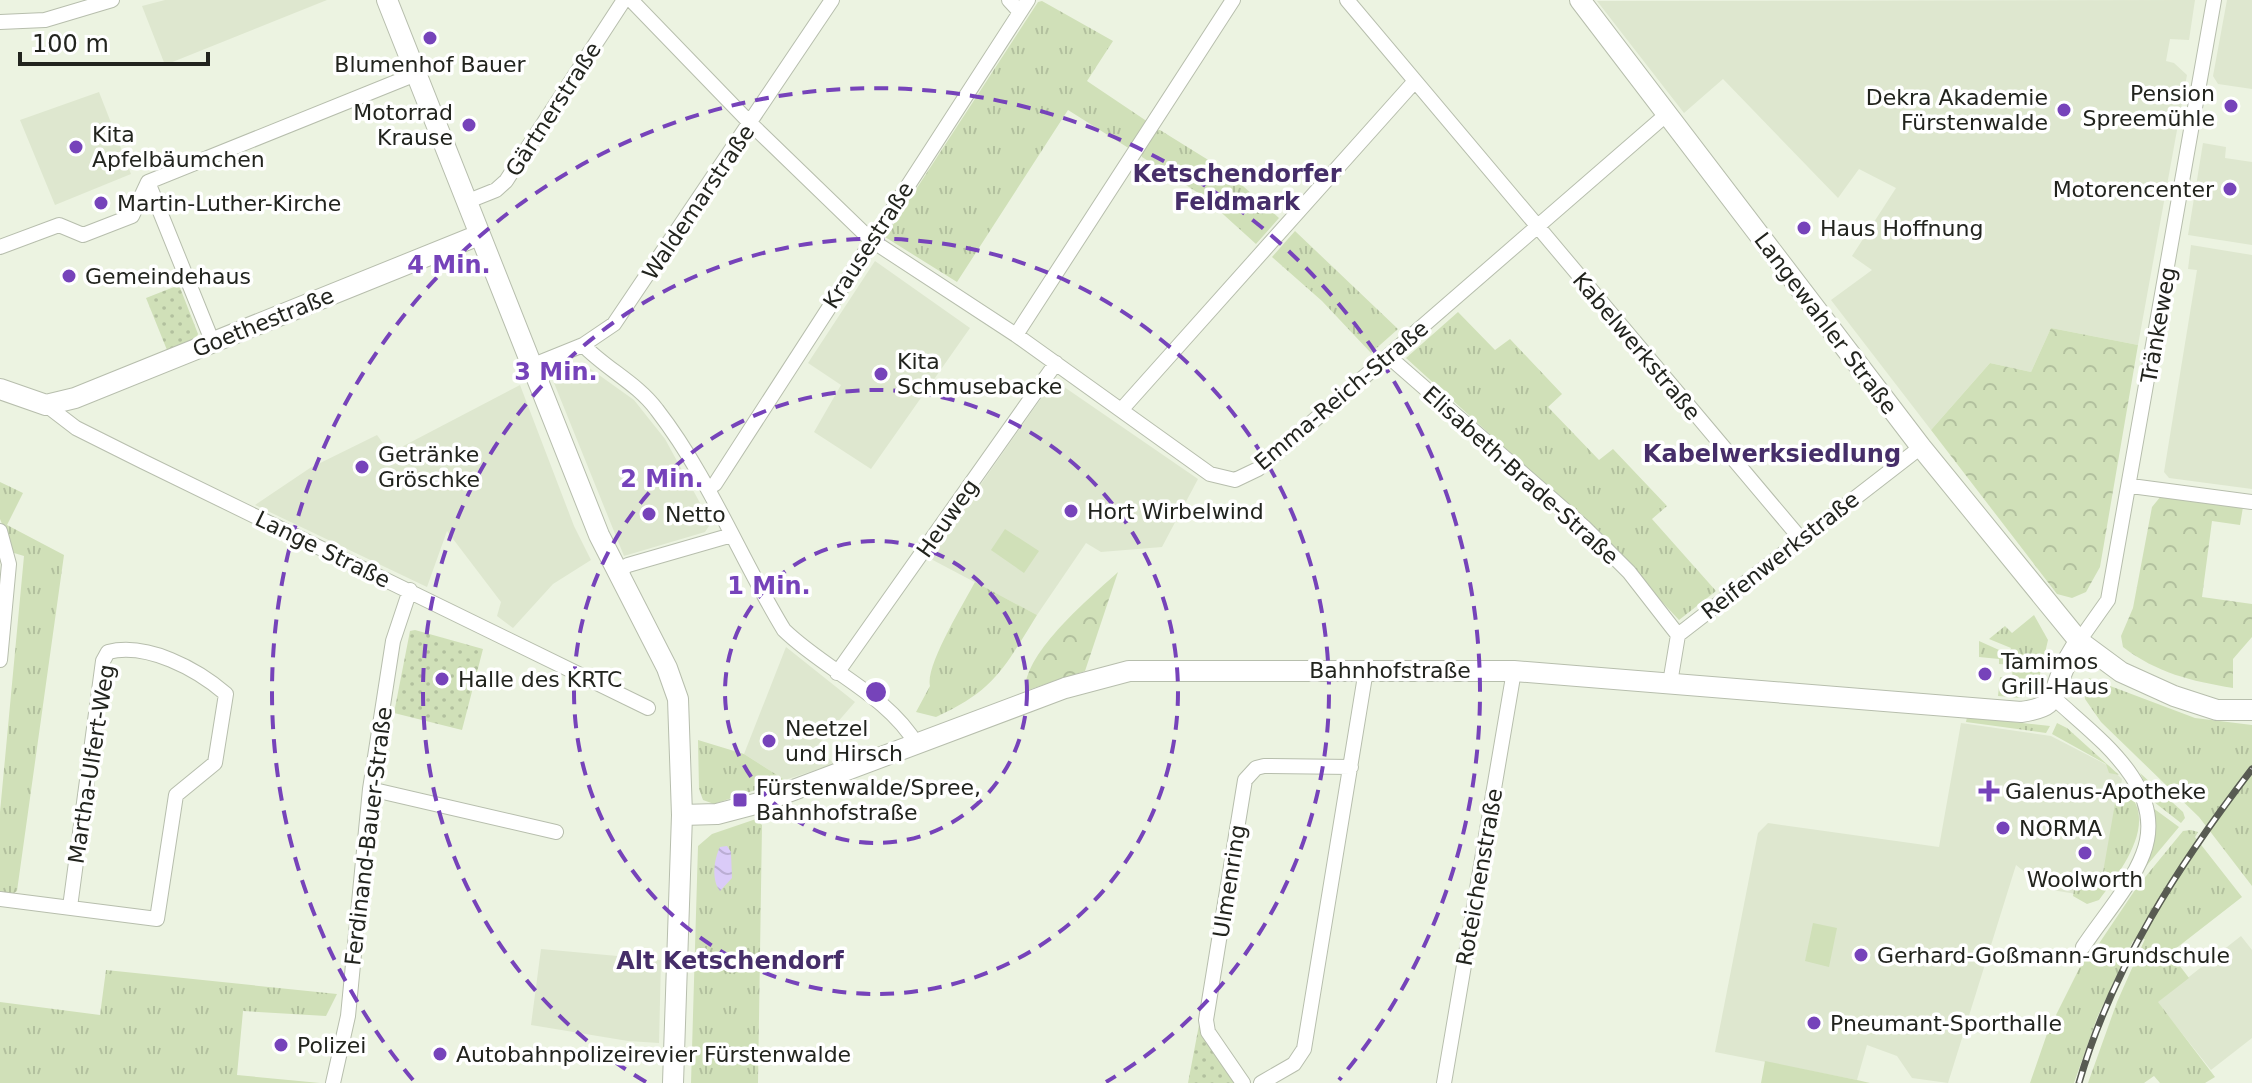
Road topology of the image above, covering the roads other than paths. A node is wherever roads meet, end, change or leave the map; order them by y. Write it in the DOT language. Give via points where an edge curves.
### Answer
graph roads {
  1 [pos="112,0"];
  2 [pos="387,0"];
  3 [pos="624,0"];
  4 [pos="631,0"];
  5 [pos="832,0"];
  6 [pos="1009,0"];
  7 [pos="1233,0"];
  8 [pos="1347,0"];
  9 [pos="1580,0"];
  10 [pos="2214,0"];
  11 [pos="1024,6"];
  12 [pos="0,22"];
  13 [pos="416,74"];
  14 [pos="1415,81"];
  15 [pos="1667,114"];
  16 [pos="751,124"];
  17 [pos="148,182"];
  18 [pos="466,202"];
  19 [pos="1536,227"];
  20 [pos="479,235"];
  21 [pos="871,240"];
  22 [pos="0,247"];
  23 [pos="1016,335"];
  24 [pos="213,343"];
  25 [pos="583,345"];
  26 [pos="1388,356"];
  27 [pos="1056,363"];
  28 [pos="531,366"];
  29 [pos="0,389"];
  30 [pos="46,405"];
  31 [pos="1122,409"];
  32 [pos="1921,447"];
  33 [pos="2131,486"];
  34 [pos="708,488"];
  35 [pos="2252,502"];
  36 [pos="0,531"];
  37 [pos="732,535"];
  38 [pos="1800,538"];
  39 [pos="617,572"];
  40 [pos="410,590"];
  41 [pos="1678,635"];
  42 [pos="2079,641"];
  43 [pos="0,660"];
  44 [pos="1366,670"];
  45 [pos="1514,671"];
  46 [pos="837,673"];
  47 [pos="1670,683"];
  48 [pos="2054,698"];
  49 [pos="648,708"];
  50 [pos="2249,710"];
  51 [pos="917,745"];
  52 [pos="1351,767"];
  53 [pos="370,789"];
  54 [pos="682,815"];
  55 [pos="556,832"];
  56 [pos="0,899"];
  57 [pos="70,907"];
  58 [pos="2083,947"];
  59 [pos="333,1083"];
  60 [pos="673,1083"];
  61 [pos="1243,1083"];
  62 [pos="1261,1083"];
  63 [pos="1444,1083"];
  1 -- 12 [label="street" via="45,20"];
  2 -- 13 [label="street"];
  3 -- 18 [label="street, Gärtnerstraße" via="506,181"];
  4 -- 16 [label="street, Emma-Reich-Straße"];
  5 -- 16 [label="street, Waldemarstraße"];
  6 -- 11 [label="street"];
  7 -- 23 [label="street"];
  8 -- 14 [label="street, Kabelwerkstraße"];
  9 -- 15 [label="street, Langewahler Straße"];
  10 -- 33 [label="street, Tränkeweg"];
  11 -- 21 [label="street, Krausestraße"];
  13 -- 17 [label="street"];
  13 -- 18 [label="street"];
  14 -- 19 [label="street, Kabelwerkstraße"];
  14 -- 31 [label="street"];
  15 -- 19 [label="street, Emma-Reich-Straße"];
  15 -- 32 [label="street, Langewahler Straße"];
  16 -- 21 [label="street, Emma-Reich-Straße"];
  16 -- 25 [label="street, Waldemarstraße" via="614,324"];
  17 -- 22 [label="street" via="132,216 83,235 59,225"];
  17 -- 24 [label="street"];
  18 -- 20 [label="street"];
  19 -- 26 [label="street, Emma-Reich-Straße"];
  19 -- 38 [label="street, Kabelwerkstraße"];
  20 -- 24 [label="street, Goethestraße"];
  20 -- 28 [label="street"];
  21 -- 23 [label="street, Emma-Reich-Straße"];
  21 -- 34 [label="street, Krausestraße"];
  23 -- 27 [label="street, Emma-Reich-Straße"];
  24 -- 30 [label="street, Goethestraße"];
  25 -- 28 [label="street, Waldemarstraße"];
  25 -- 34 [label="street" via="642,392"];
  26 -- 31 [label="street, Emma-Reich-Straße" via="1258,469 1235,480 1210,474"];
  26 -- 41 [label="street, Elisabeth-Brade-Straße" via="1584,527 1629,572"];
  27 -- 31 [label="street, Emma-Reich-Straße"];
  27 -- 46 [label="street, Heuweg"];
  28 -- 39 [label="street"];
  29 -- 30 [label="street, Lange Straße"];
  30 -- 40 [label="street, Lange Straße" via="76,428"];
  32 -- 38 [label="street, Reifenwerkstraße"];
  32 -- 42 [label="street, Langewahler Straße"];
  33 -- 35 [label="street"];
  33 -- 42 [label="street, Tränkeweg" via="2108,600"];
  34 -- 37 [label="street"];
  36 -- 43 [label="street" via="9,564"];
  37 -- 39 [label="street"];
  37 -- 46 [label="street" via="784,630"];
  38 -- 41 [label="street, Reifenwerkstraße"];
  39 -- 54 [label="street" via="678,699"];
  40 -- 49 [label="street, Lange Straße"];
  40 -- 53 [label="street, Ferdinand-Bauer-Straße" via="393,641"];
  41 -- 47 [label="street"];
  42 -- 48 [label="street"];
  42 -- 50 [label="street, Langewahler Straße" via="2121,672 2174,696 2217,710"];
  44 -- 45 [label="street, Bahnhofstraße"];
  44 -- 51 [label="street, Bahnhofstraße" via="1129,671 1065,688"];
  44 -- 52 [label="street"];
  45 -- 47 [label="street, Bahnhofstraße"];
  45 -- 63 [label="street, Roteichenstraße"];
  46 -- 51 [label="street" via="896,716"];
  47 -- 48 [label="street, Bahnhofstraße" via="2021,712 2043,709"];
  48 -- 58 [label="street" via="2116,756 2137,782 2147,811 2144,853"];
  51 -- 54 [label="street, Bahnhofstraße" via="746,806"];
  52 -- 61 [label="street, Ulmenring" via="1264,766 1245,780 1206,1020 1208,1032"];
  52 -- 62 [label="street" via="1304,1049 1294,1064"];
  53 -- 55 [label="street"];
  53 -- 59 [label="street, Ferdinand-Bauer-Straße" via="348,1016"];
  54 -- 60 [label="street"];
  56 -- 57 [label="street, Martha-Ulfert-Weg"];
  57 -- 57 [label="street, Martha-Ulfert-Weg" via="157,919 176,795 215,763 226,694 207,677 165,658 120,649 108,652"];
}
